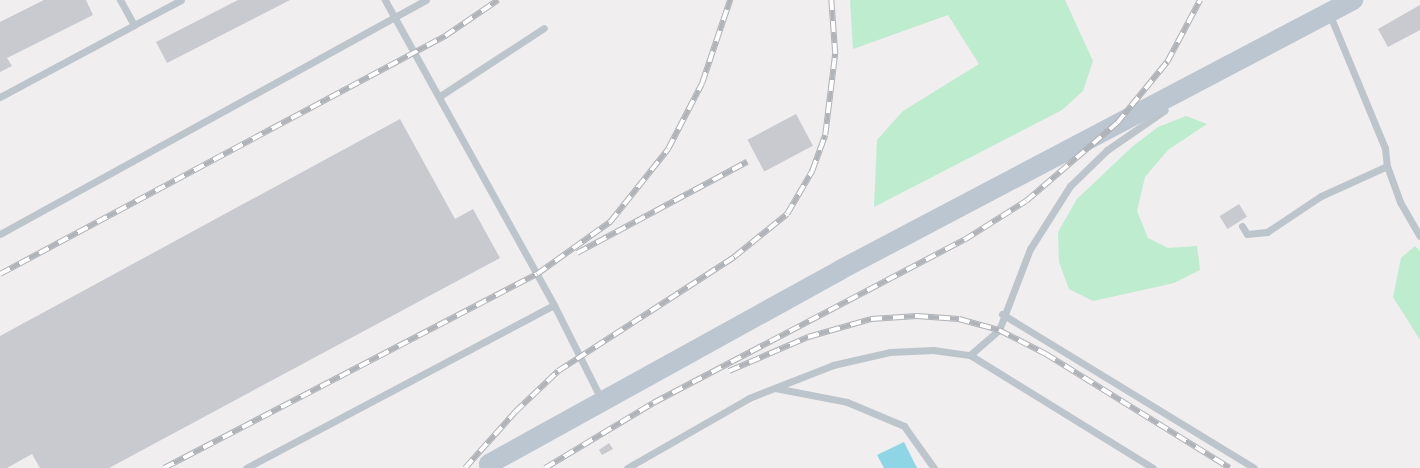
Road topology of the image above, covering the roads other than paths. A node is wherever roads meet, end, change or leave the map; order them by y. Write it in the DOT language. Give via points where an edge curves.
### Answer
graph roads {
  1 [pos="120,0"];
  2 [pos="181,0"];
  3 [pos="385,0"];
  4 [pos="426,0"];
  5 [pos="1353,0"];
  6 [pos="1329,13"];
  7 [pos="394,18"];
  8 [pos="134,25"];
  9 [pos="544,28"];
  10 [pos="1228,65"];
  11 [pos="440,96"];
  12 [pos="0,97"];
  13 [pos="1387,166"];
  14 [pos="1242,226"];
  15 [pos="0,234"];
  16 [pos="1420,236"];
  17 [pos="554,306"];
  18 [pos="1002,314"];
  19 [pos="970,356"];
  20 [pos="774,388"];
  21 [pos="602,402"];
  22 [pos="487,467"];
  23 [pos="246,468"];
  24 [pos="627,468"];
  25 [pos="934,468"];
  26 [pos="1153,468"];
  27 [pos="1254,468"];
  1 -- 8 [label="lane"];
  2 -- 8 [label="lane"];
  3 -- 7 [label="lane"];
  4 -- 7 [label="lane"];
  5 -- 6 [label="street"];
  6 -- 10 [label="street"];
  6 -- 13 [label="lane" via="1385,148"];
  7 -- 11 [label="lane"];
  7 -- 15 [label="lane"];
  8 -- 12 [label="lane"];
  9 -- 11 [label="lane"];
  10 -- 18 [label="lane" via="1107,150 1070,186 1030,249"];
  10 -- 21 [label="street" via="840,270"];
  11 -- 17 [label="lane"];
  13 -- 14 [label="lane" via="1322,196 1267,232 1247,234"];
  13 -- 16 [label="lane" via="1400,202"];
  17 -- 21 [label="lane"];
  17 -- 23 [label="lane"];
  18 -- 19 [label="lane" via="999,330"];
  18 -- 27 [label="lane"];
  19 -- 20 [label="lane" via="933,350 890,352 833,364"];
  19 -- 26 [label="lane"];
  20 -- 24 [label="lane" via="749,398"];
  20 -- 25 [label="lane" via="847,402 904,426"];
  21 -- 22 [label="street"];
}
